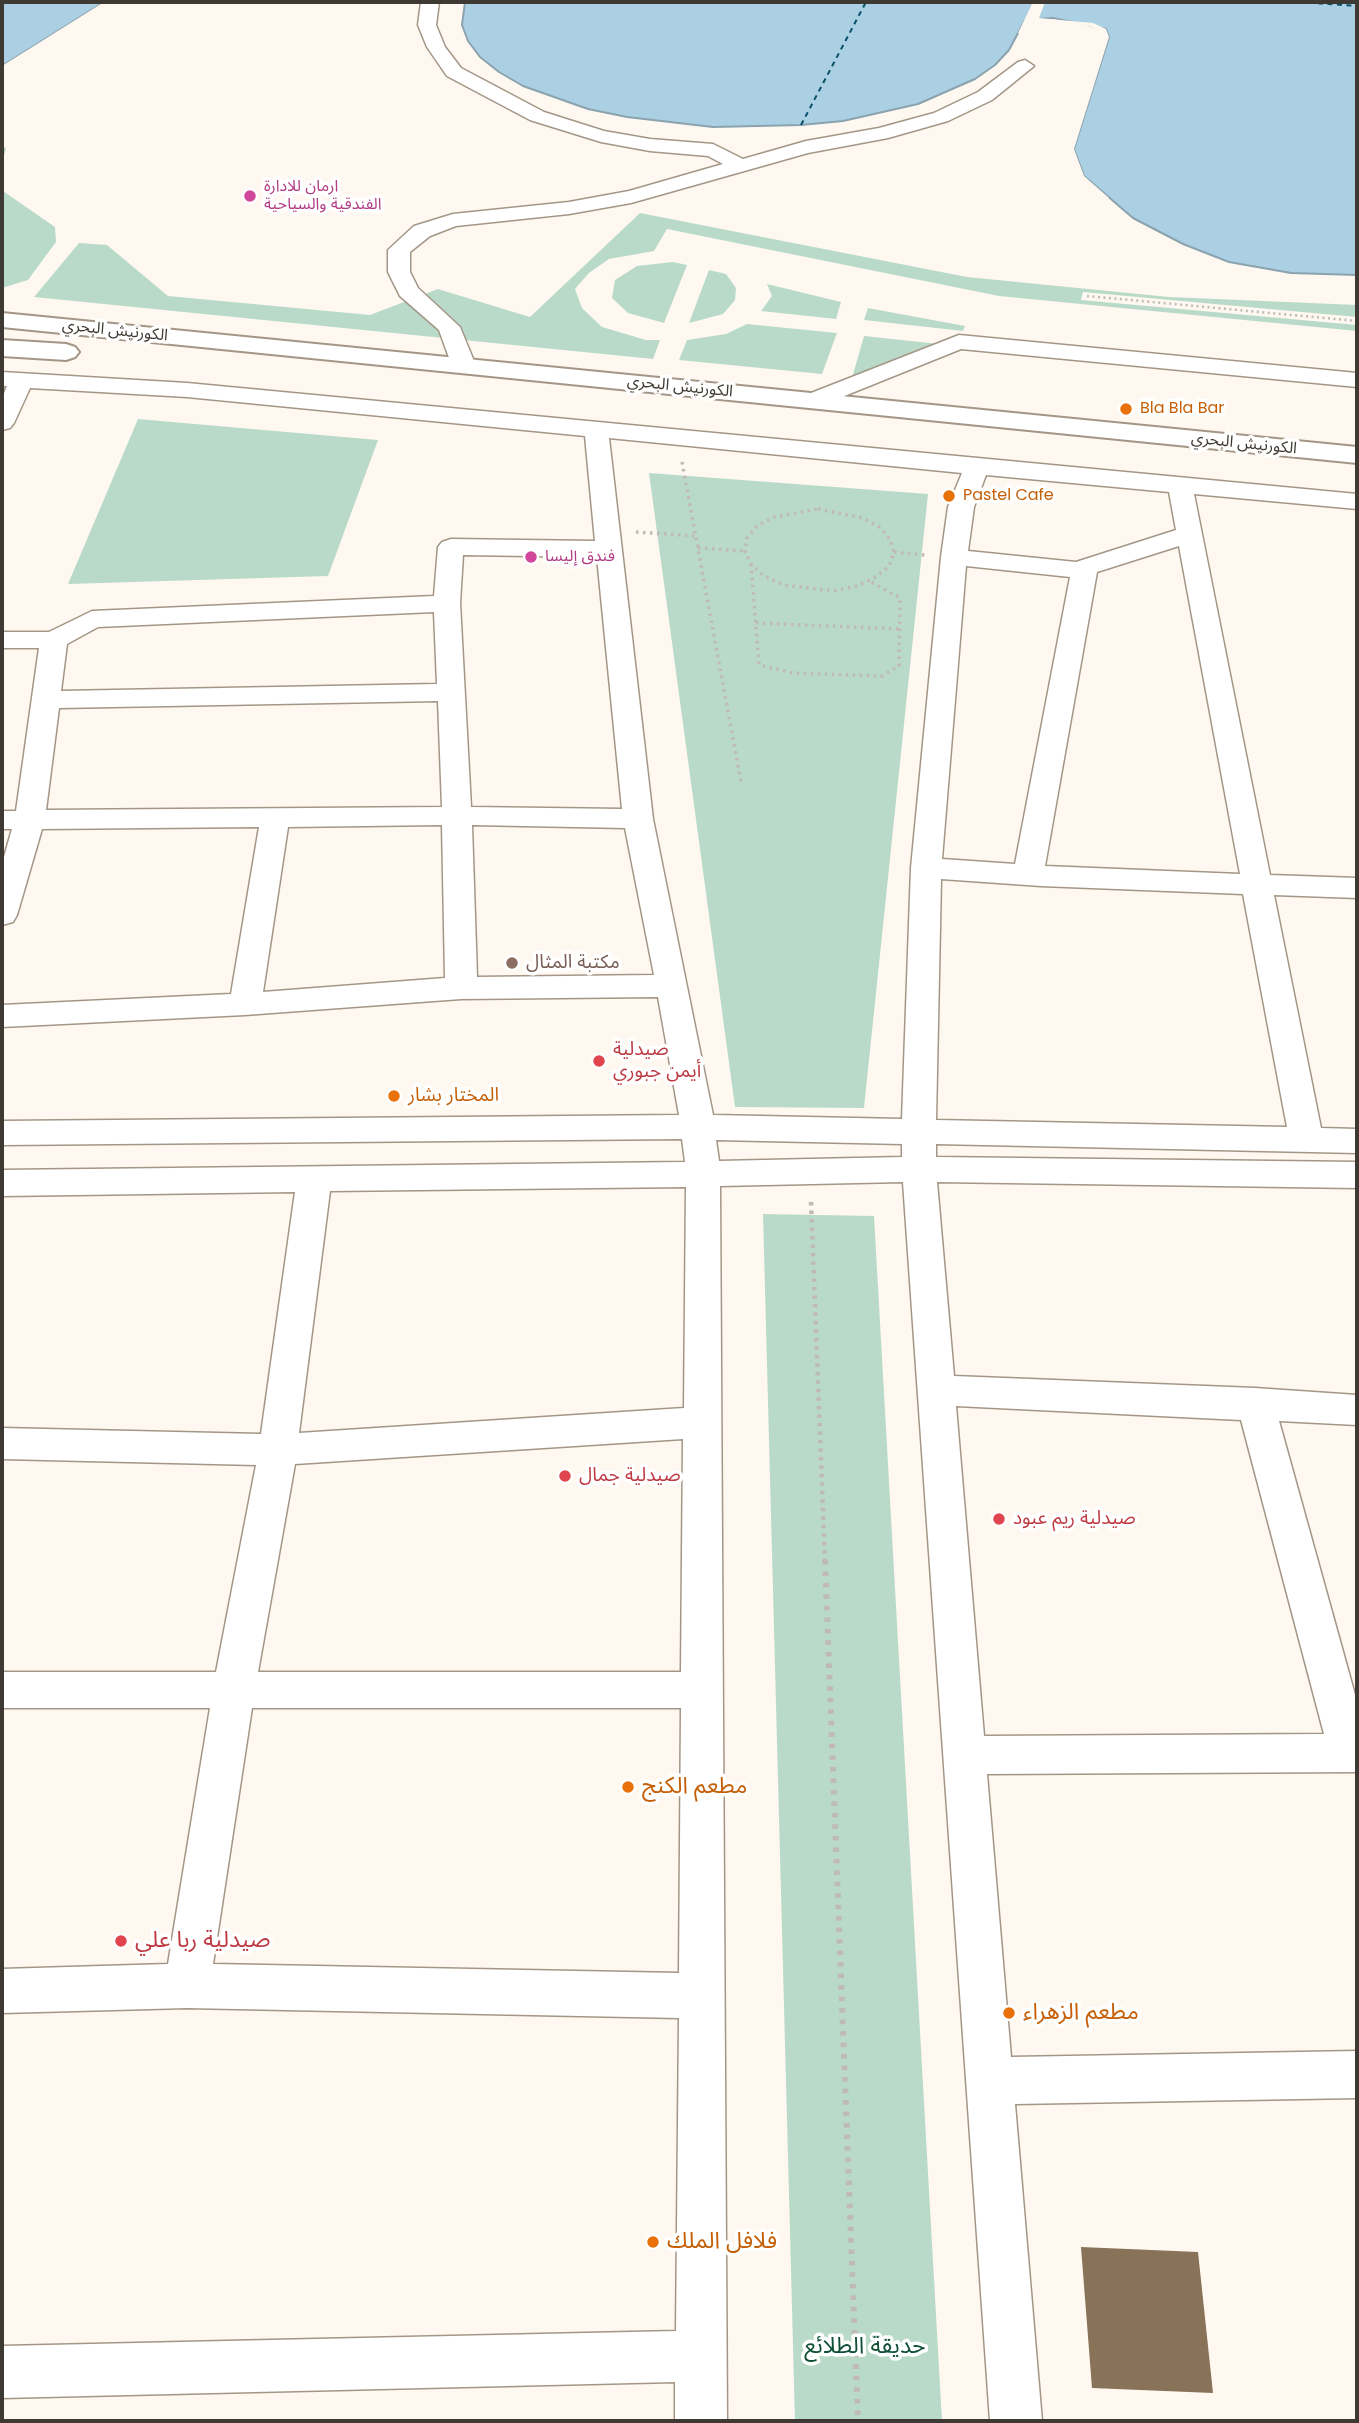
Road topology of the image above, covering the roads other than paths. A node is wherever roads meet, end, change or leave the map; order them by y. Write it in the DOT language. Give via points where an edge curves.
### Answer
graph roads {
  1 [pos="430,2"];
  2 [pos="1025,66"];
  3 [pos="801,125"];
  4 [pos="806,147"];
  5 [pos="741,166"];
  6 [pos="2,320"];
  7 [pos="2,348"];
  8 [pos="464,366"];
  9 [pos="12,379"];
  10 [pos="1357,380"];
  11 [pos="814,400"];
  12 [pos="2,423"];
  13 [pos="596,430"];
  14 [pos="1357,455"];
  15 [pos="977,467"];
  16 [pos="1357,474"];
  17 [pos="1180,485"];
  18 [pos="1357,501"];
  19 [pos="1190,534"];
  20 [pos="608,539"];
  21 [pos="954,556"];
  22 [pos="1085,568"];
  23 [pos="447,603"];
  24 [pos="2,640"];
  25 [pos="54,640"];
  26 [pos="451,692"];
  27 [pos="46,700"];
  28 [pos="457,816"];
  29 [pos="275,817"];
  30 [pos="16,819"];
  31 [pos="638,819"];
  32 [pos="926,868"];
  33 [pos="1028,875"];
  34 [pos="1259,885"];
  35 [pos="1357,888"];
  36 [pos="2,915"];
  37 [pos="672,986"];
  38 [pos="461,988"];
  39 [pos="245,1004"];
  40 [pos="2,1016"];
  41 [pos="698,1127"];
  42 [pos="2,1133"];
  43 [pos="1306,1139"];
  44 [pos="1357,1141"];
  45 [pos="919,1149"];
  46 [pos="703,1174"];
  47 [pos="1357,1175"];
  48 [pos="314,1179"];
  49 [pos="2,1183"];
  50 [pos="937,1391"];
  51 [pos="1255,1403"];
  52 [pos="1357,1410"];
  53 [pos="702,1422"];
  54 [pos="2,1443"];
  55 [pos="278,1450"];
  56 [pos="233,1688"];
  57 [pos="2,1690"];
  58 [pos="702,1690"];
  59 [pos="1354,1753"];
  60 [pos="965,1755"];
  61 [pos="187,1986"];
  62 [pos="2,1991"];
  63 [pos="701,1996"];
  64 [pos="1357,2074"];
  65 [pos="990,2081"];
  66 [pos="701,2356"];
  67 [pos="2,2372"];
  68 [pos="701,2421"];
  69 [pos="1016,2421"];
  1 -- 5 [label="street" via="427,25 454,72 537,116 601,136 713,150"];
  2 -- 4 [label="street" via="985,96 941,117 881,134"];
  3 -- 4 [label="street"];
  4 -- 5 [label="street"];
  5 -- 8 [label="street" via="631,197 453,219 422,231 400,250 399,272 408,291 449,327"];
  6 -- 8 [label="main road, الكورنيش البحري"];
  7 -- 16 [label="main road, الكورنيش البحري" via="834,415"];
  8 -- 11 [label="main road, الكورنيش البحري"];
  9 -- 12 [label="street"];
  9 -- 13 [label="street" via="187,390"];
  10 -- 11 [label="street" via="959,342"];
  11 -- 14 [label="main road, الكورنيش البحري"];
  13 -- 15 [label="street"];
  13 -- 20 [label="street"];
  15 -- 17 [label="street"];
  15 -- 21 [label="street" via="961,507"];
  17 -- 18 [label="street"];
  17 -- 19 [label="street"];
  19 -- 22 [label="street"];
  19 -- 34 [label="street"];
  20 -- 23 [label="street" via="451,547"];
  20 -- 31 [label="street"];
  21 -- 22 [label="street"];
  21 -- 32 [label="street"];
  22 -- 33 [label="street"];
  23 -- 25 [label="street" via="92,619"];
  23 -- 26 [label="street"];
  24 -- 25 [label="street"];
  25 -- 27 [label="street"];
  26 -- 27 [label="street"];
  26 -- 28 [label="street"];
  27 -- 30 [label="street"];
  28 -- 29 [label="street"];
  28 -- 31 [label="street"];
  28 -- 38 [label="street"];
  29 -- 30 [label="street"];
  29 -- 39 [label="street"];
  30 -- 36 [label="street"];
  31 -- 37 [label="street"];
  32 -- 33 [label="street"];
  32 -- 45 [label="street"];
  33 -- 34 [label="street"];
  34 -- 35 [label="street"];
  34 -- 43 [label="street"];
  37 -- 38 [label="street"];
  37 -- 41 [label="street"];
  38 -- 39 [label="street"];
  39 -- 40 [label="street"];
  41 -- 42 [label="street"];
  41 -- 45 [label="street"];
  41 -- 46 [label="street"];
  43 -- 44 [label="street"];
  43 -- 45 [label="street"];
  45 -- 46 [label="street" via="810,1171"];
  45 -- 47 [label="street"];
  45 -- 50 [label="street"];
  46 -- 48 [label="street"];
  46 -- 53 [label="street"];
  48 -- 49 [label="street"];
  48 -- 55 [label="street"];
  50 -- 51 [label="street"];
  50 -- 60 [label="street"];
  51 -- 52 [label="street"];
  51 -- 59 [label="street"];
  53 -- 55 [label="street"];
  53 -- 58 [label="street"];
  54 -- 55 [label="street"];
  55 -- 56 [label="street"];
  56 -- 57 [label="street"];
  56 -- 58 [label="street"];
  56 -- 61 [label="street"];
  58 -- 63 [label="street"];
  59 -- 60 [label="street"];
  60 -- 65 [label="street"];
  61 -- 62 [label="street"];
  61 -- 63 [label="street"];
  63 -- 66 [label="street"];
  64 -- 65 [label="street"];
  65 -- 69 [label="street"];
  66 -- 67 [label="street"];
  66 -- 68 [label="street"];
}
